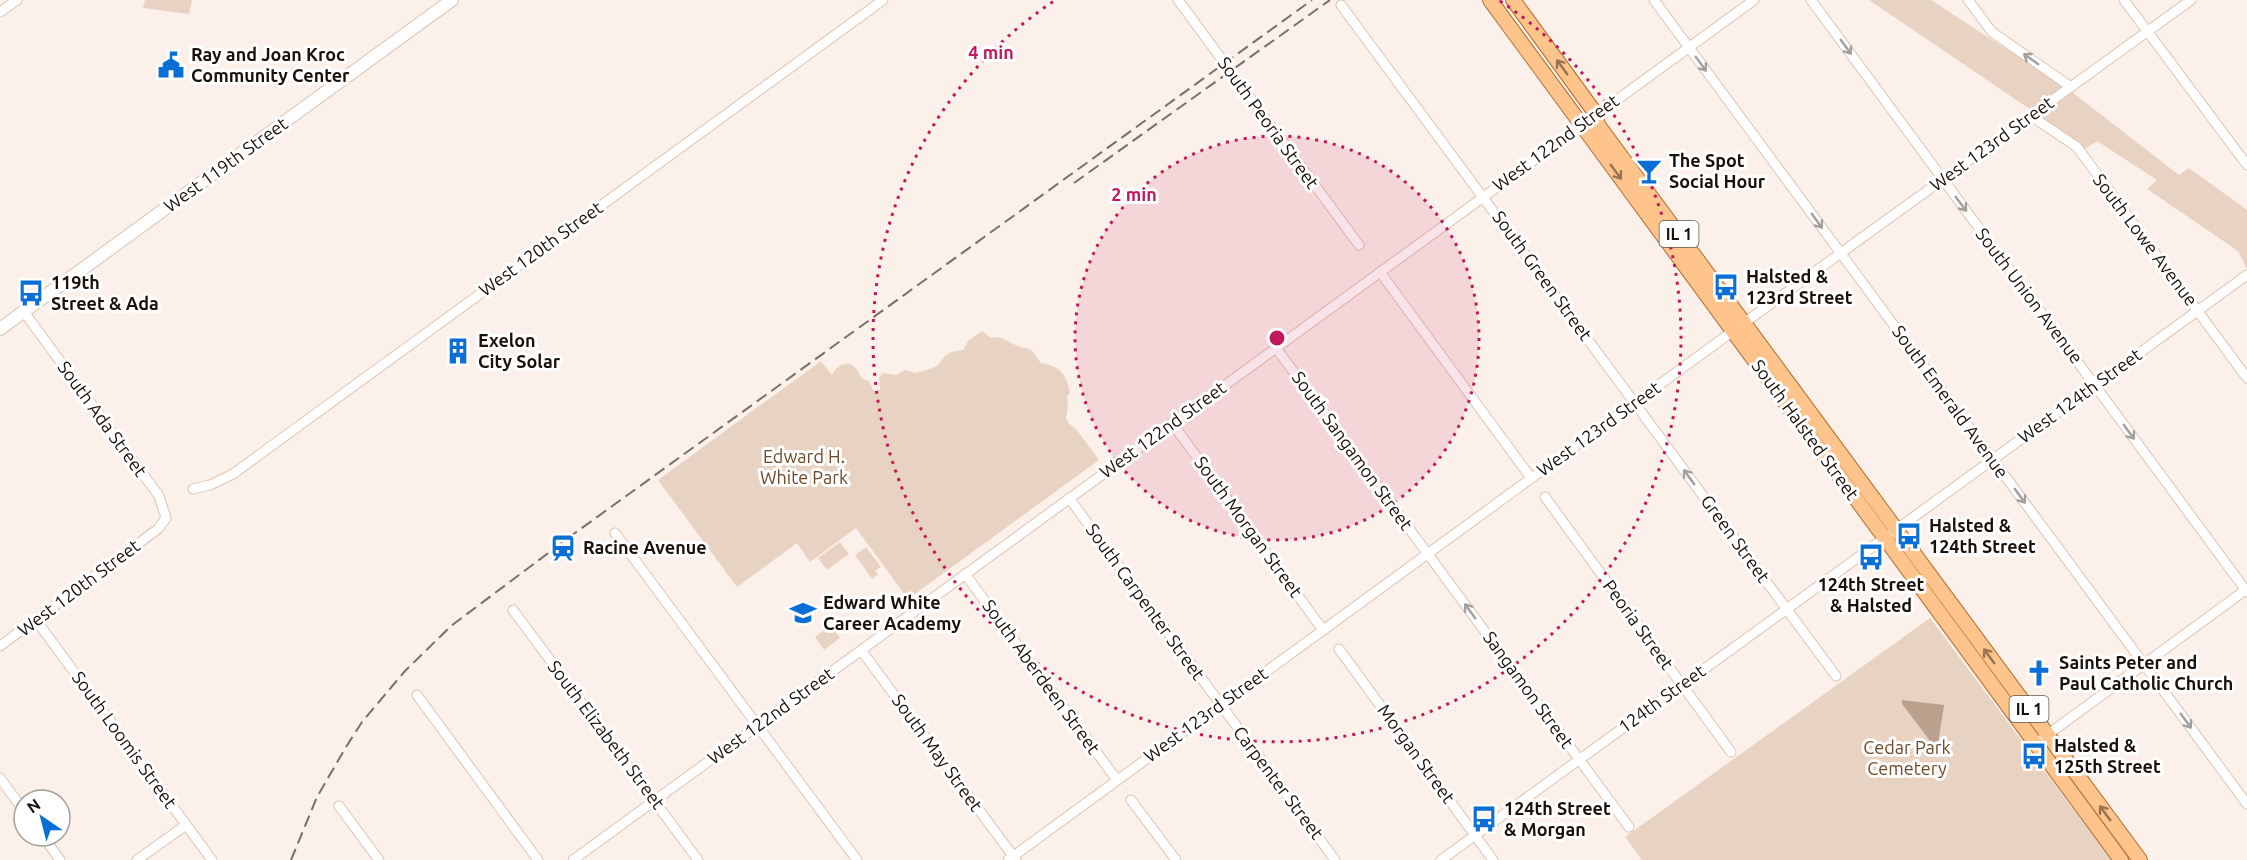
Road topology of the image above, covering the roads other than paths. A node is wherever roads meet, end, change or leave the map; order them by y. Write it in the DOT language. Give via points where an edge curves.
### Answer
graph roads {
  1 [pos="17,0"];
  2 [pos="452,0"];
  3 [pos="883,0"];
  4 [pos="1178,0"];
  5 [pos="1490,0"];
  6 [pos="1513,0"];
  7 [pos="1654,0"];
  8 [pos="1754,0"];
  9 [pos="1811,0"];
  10 [pos="1968,0"];
  11 [pos="2124,0"];
  12 [pos="2191,0"];
  13 [pos="1341,5"];
  14 [pos="0,12"];
  15 [pos="2148,31"];
  16 [pos="1689,47"];
  17 [pos="2071,87"];
  18 [pos="1596,114"];
  19 [pos="2031,116"];
  20 [pos="1582,124"];
  21 [pos="2247,165"];
  22 [pos="1943,179"];
  23 [pos="1484,196"];
  24 [pos="1359,245"];
  25 [pos="1840,253"];
  26 [pos="1380,272"];
  27 [pos="2247,275"];
  28 [pos="2197,311"];
  29 [pos="24,312"];
  30 [pos="1744,323"];
  31 [pos="0,329"];
  32 [pos="1732,331"];
  33 [pos="1276,348"];
  34 [pos="2247,378"];
  35 [pos="2095,385"];
  36 [pos="1634,403"];
  37 [pos="1172,423"];
  38 [pos="1992,459"];
  39 [pos="1531,478"];
  40 [pos="193,489"];
  41 [pos="1545,497"];
  42 [pos="1069,498"];
  43 [pos="158,529"];
  44 [pos="1896,529"];
  45 [pos="615,533"];
  46 [pos="1883,537"];
  47 [pos="1428,554"];
  48 [pos="965,574"];
  49 [pos="2247,591"];
  50 [pos="1786,608"];
  51 [pos="513,610"];
  52 [pos="36,620"];
  53 [pos="1323,630"];
  54 [pos="0,646"];
  55 [pos="1339,649"];
  56 [pos="861,650"];
  57 [pos="2144,664"];
  58 [pos="1836,676"];
  59 [pos="1682,684"];
  60 [pos="417,696"];
  61 [pos="1220,705"];
  62 [pos="758,725"];
  63 [pos="2047,734"];
  64 [pos="2036,743"];
  65 [pos="1731,752"];
  66 [pos="1579,759"];
  67 [pos="0,778"];
  68 [pos="1117,780"];
  69 [pos="12,794"];
  70 [pos="1131,800"];
  71 [pos="655,801"];
  72 [pos="2247,804"];
  73 [pos="339,806"];
  74 [pos="186,825"];
  75 [pos="1629,827"];
  76 [pos="1475,835"];
  77 [pos="1012,859"];
  78 [pos="137,860"];
  79 [pos="212,860"];
  80 [pos="379,860"];
  81 [pos="538,860"];
  82 [pos="573,860"];
  83 [pos="698,860"];
  84 [pos="857,860"];
  85 [pos="1176,860"];
  86 [pos="1335,860"];
  87 [pos="1441,860"];
  88 [pos="1493,860"];
  89 [pos="2121,860"];
  90 [pos="2140,860"];
  1 -- 14 [label="street"];
  2 -- 29 [label="street, West 119th Street"];
  3 -- 40 [label="street, West 120th Street" via="233,474"];
  4 -- 24 [label="street, South Peoria Street"];
  5 -- 20 [label="main road, South Halsted Street / IL 1"];
  18 -- 6 [label="main road, South Halsted Street / IL 1, one-way"];
  7 -- 16 [label="street, South Emerald Avenue"];
  8 -- 16 [label="street, West 122nd Street"];
  9 -- 22 [label="street, South Union Avenue, one-way"];
  17 -- 10 [label="street, one-way" via="1992,32"];
  11 -- 15 [label="street"];
  12 -- 15 [label="street, West 123rd Street"];
  13 -- 23 [label="street, South Green Street"];
  15 -- 17 [label="street, West 123rd Street"];
  15 -- 21 [label="street"];
  16 -- 18 [label="street, West 122nd Street"];
  16 -- 25 [label="street, South Emerald Avenue, one-way"];
  17 -- 19 [label="street, West 123rd Street"];
  18 -- 20 [label="street, West 122nd Street"];
  18 -- 30 [label="main road, South Halsted Street / IL 1" via="1598,125"];
  19 -- 22 [label="street, West 123rd Street"];
  19 -- 28 [label="street, South Lowe Avenue" via="2076,147"];
  20 -- 23 [label="street, West 122nd Street"];
  20 -- 32 [label="main road, South Halsted Street / IL 1, one-way"];
  22 -- 25 [label="street, West 123rd Street"];
  22 -- 35 [label="street, South Union Avenue, one-way"];
  23 -- 26 [label="street, West 122nd Street"];
  23 -- 36 [label="street, South Green Street"];
  25 -- 30 [label="street, West 123rd Street"];
  25 -- 38 [label="street, South Emerald Avenue"];
  26 -- 33 [label="street, West 122nd Street"];
  26 -- 39 [label="street"];
  27 -- 28 [label="street, West 124th Street"];
  28 -- 34 [label="street, South Lowe Avenue"];
  28 -- 35 [label="street, West 124th Street"];
  29 -- 31 [label="street, West 119th Street"];
  29 -- 43 [label="street, South Ada Street" via="159,496 166,518"];
  30 -- 32 [label="street, West 123rd Street"];
  30 -- 44 [label="main road, South Halsted Street / IL 1"];
  32 -- 36 [label="street, West 123rd Street"];
  32 -- 46 [label="main road, South Halsted Street / IL 1"];
  33 -- 37 [label="street, West 122nd Street"];
  33 -- 47 [label="street, South Sangamon Street"];
  35 -- 38 [label="street, West 124th Street"];
  35 -- 49 [label="street, South Union Avenue, one-way"];
  36 -- 39 [label="street, West 123rd Street"];
  50 -- 36 [label="street, Green Street, one-way"];
  37 -- 42 [label="street, West 122nd Street"];
  37 -- 53 [label="street, South Morgan Street"];
  38 -- 44 [label="street, West 124th Street"];
  38 -- 57 [label="street, South Emerald Avenue, one-way"];
  39 -- 47 [label="street, West 123rd Street"];
  41 -- 59 [label="street, Peoria Street"];
  42 -- 48 [label="street, West 122nd Street"];
  42 -- 61 [label="street, South Carpenter Street"];
  43 -- 52 [label="street, West 120th Street"];
  44 -- 46 [label="street, West 124th Street"];
  63 -- 44 [label="main road, South Halsted Street / IL 1, one-way"];
  45 -- 62 [label="street"];
  46 -- 50 [label="street, 124th Street"];
  46 -- 64 [label="main road, South Halsted Street / IL 1"];
  47 -- 53 [label="street, West 123rd Street"];
  66 -- 47 [label="street, Sangamon Street, one-way"];
  48 -- 56 [label="street, West 122nd Street"];
  48 -- 68 [label="street, South Aberdeen Street"];
  49 -- 57 [label="street"];
  50 -- 58 [label="street, Green Street"];
  50 -- 59 [label="street, 124th Street"];
  51 -- 71 [label="street, South Elizabeth Street"];
  52 -- 54 [label="street, West 120th Street"];
  52 -- 74 [label="street, South Loomis Street"];
  53 -- 61 [label="street, West 123rd Street"];
  55 -- 76 [label="street, Morgan Street"];
  56 -- 62 [label="street, West 122nd Street"];
  56 -- 77 [label="street, South May Street"];
  57 -- 63 [label="street"];
  57 -- 72 [label="street, South Emerald Avenue, one-way"];
  59 -- 65 [label="street, Peoria Street"];
  59 -- 66 [label="street, 124th Street"];
  60 -- 81 [label="street"];
  61 -- 68 [label="street, West 123rd Street"];
  61 -- 86 [label="street, Carpenter Street"];
  62 -- 71 [label="street, West 122nd Street"];
  62 -- 84 [label="street"];
  63 -- 64 [label="street"];
  90 -- 63 [label="main road, South Halsted Street / IL 1, one-way"];
  64 -- 89 [label="main road, South Halsted Street / IL 1"];
  66 -- 75 [label="street, Sangamon Street"];
  66 -- 76 [label="street, 124th Street"];
  67 -- 69 [label="street"];
  68 -- 77 [label="street, West 123rd Street"];
  70 -- 85 [label="street"];
  71 -- 82 [label="street, West 122nd Street"];
  71 -- 83 [label="street, South Elizabeth Street"];
  73 -- 80 [label="street"];
  74 -- 78 [label="street"];
  74 -- 79 [label="street, South Loomis Street"];
  76 -- 87 [label="street, 124th Street"];
  76 -- 88 [label="street, Morgan Street"];
}
